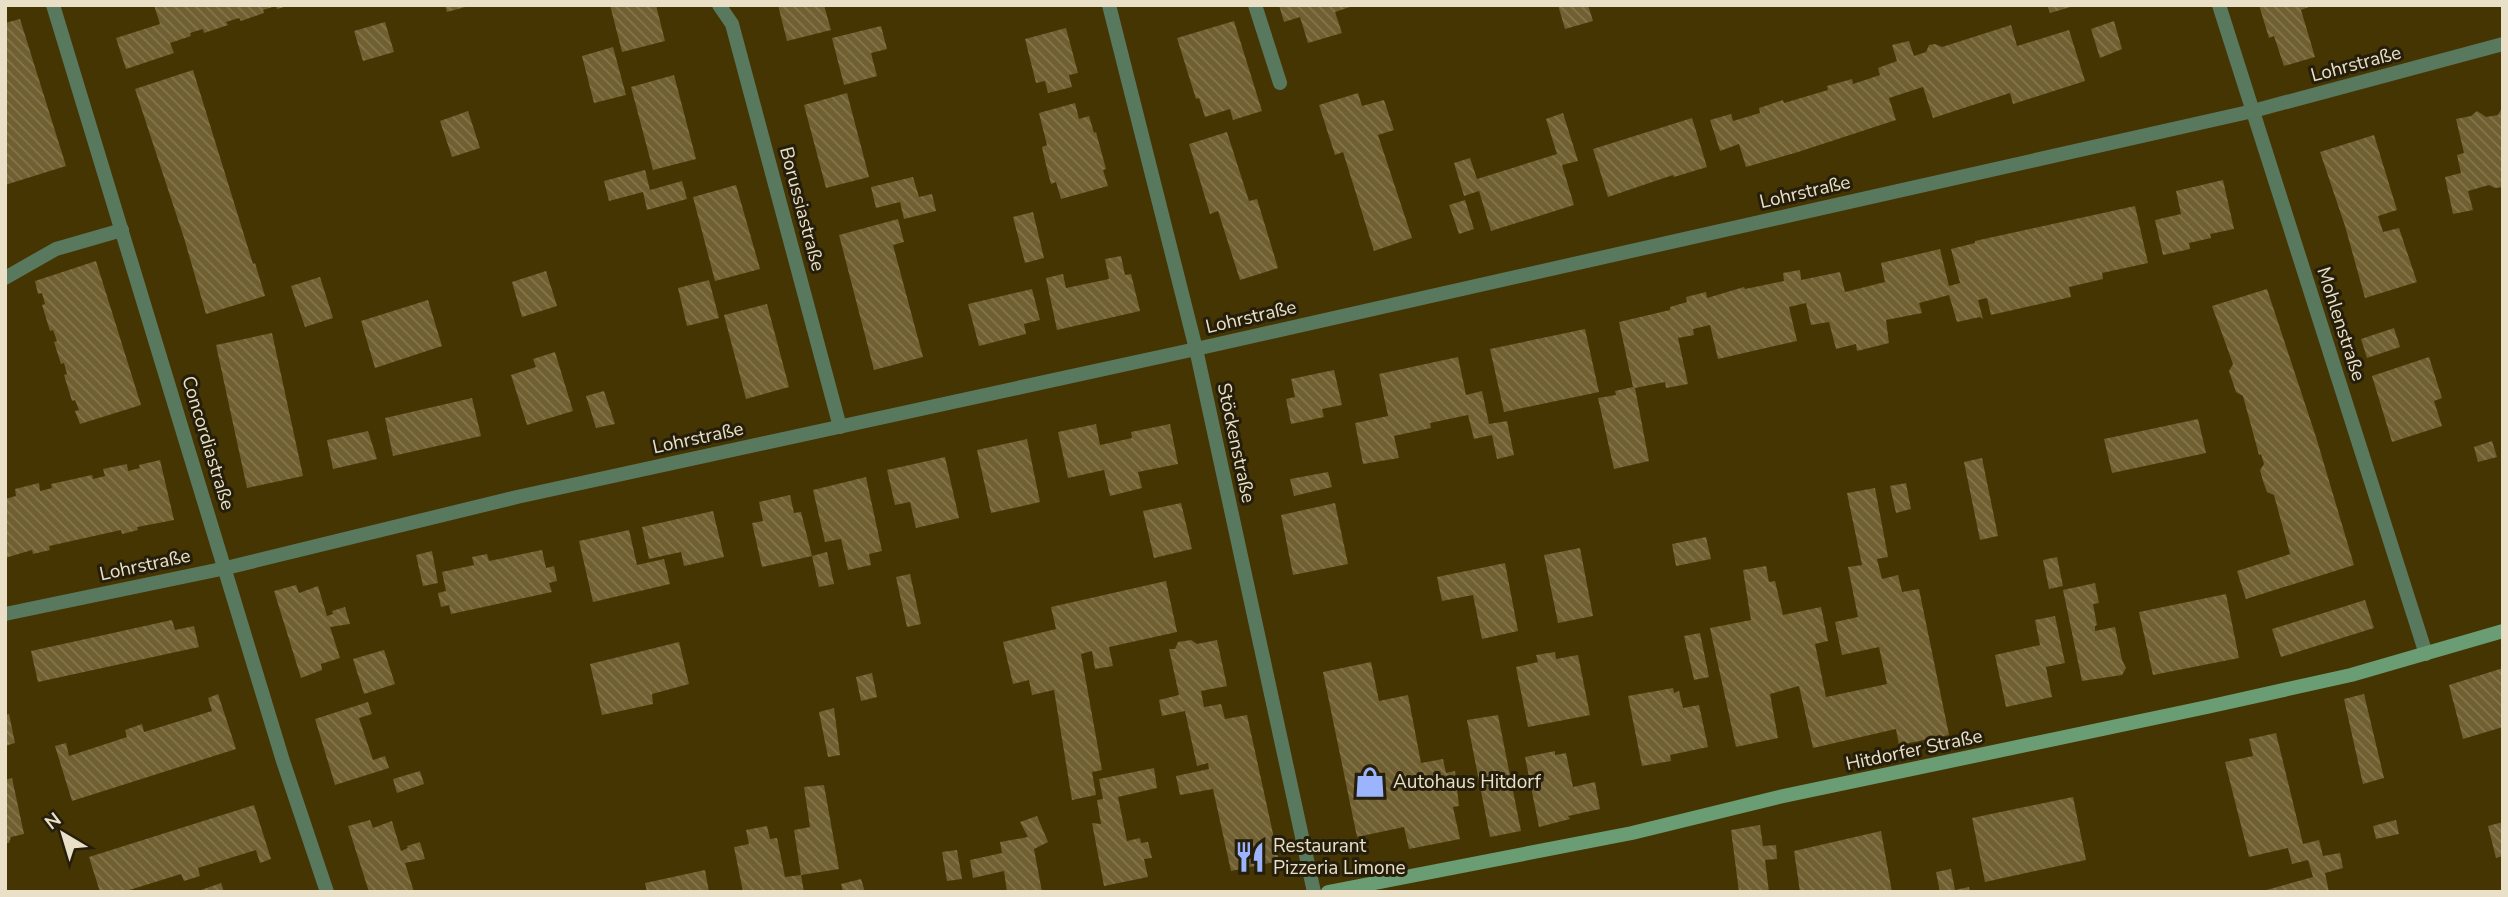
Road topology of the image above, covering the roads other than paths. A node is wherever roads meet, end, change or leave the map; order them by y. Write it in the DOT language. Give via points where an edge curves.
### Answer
graph roads {
  1 [pos="53,5"];
  2 [pos="719,5"];
  3 [pos="1255,5"];
  4 [pos="2219,5"];
  5 [pos="1113,6"];
  6 [pos="2503,44"];
  7 [pos="1280,83"];
  8 [pos="2253,111"];
  9 [pos="122,230"];
  10 [pos="5,278"];
  11 [pos="1196,349"];
  12 [pos="840,427"];
  13 [pos="226,568"];
  14 [pos="5,614"];
  15 [pos="2503,631"];
  16 [pos="2426,654"];
  17 [pos="327,892"];
  18 [pos="1314,892"];
  19 [pos="1328,892"];
  1 -- 9 [label="street, Concordiastraße"];
  2 -- 12 [label="street, Borussiastraße" via="732,24"];
  3 -- 7 [label="street"];
  4 -- 8 [label="street, Mohlenstraße"];
  5 -- 11 [label="street, Stöckenstraße"];
  6 -- 8 [label="street, Lohrstraße"];
  8 -- 11 [label="street, Lohrstraße"];
  8 -- 16 [label="street, Mohlenstraße"];
  9 -- 10 [label="street" via="56,249"];
  9 -- 13 [label="street, Concordiastraße"];
  11 -- 12 [label="street, Lohrstraße"];
  11 -- 18 [label="street, Stöckenstraße"];
  12 -- 13 [label="street, Lohrstraße" via="517,497"];
  13 -- 14 [label="street, Lohrstraße"];
  13 -- 17 [label="street, Concordiastraße"];
  15 -- 16 [label="street, Hitdorfer Straße"];
  16 -- 19 [label="street, Hitdorfer Straße" via="2248,698 1779,797 1632,833"];
}
